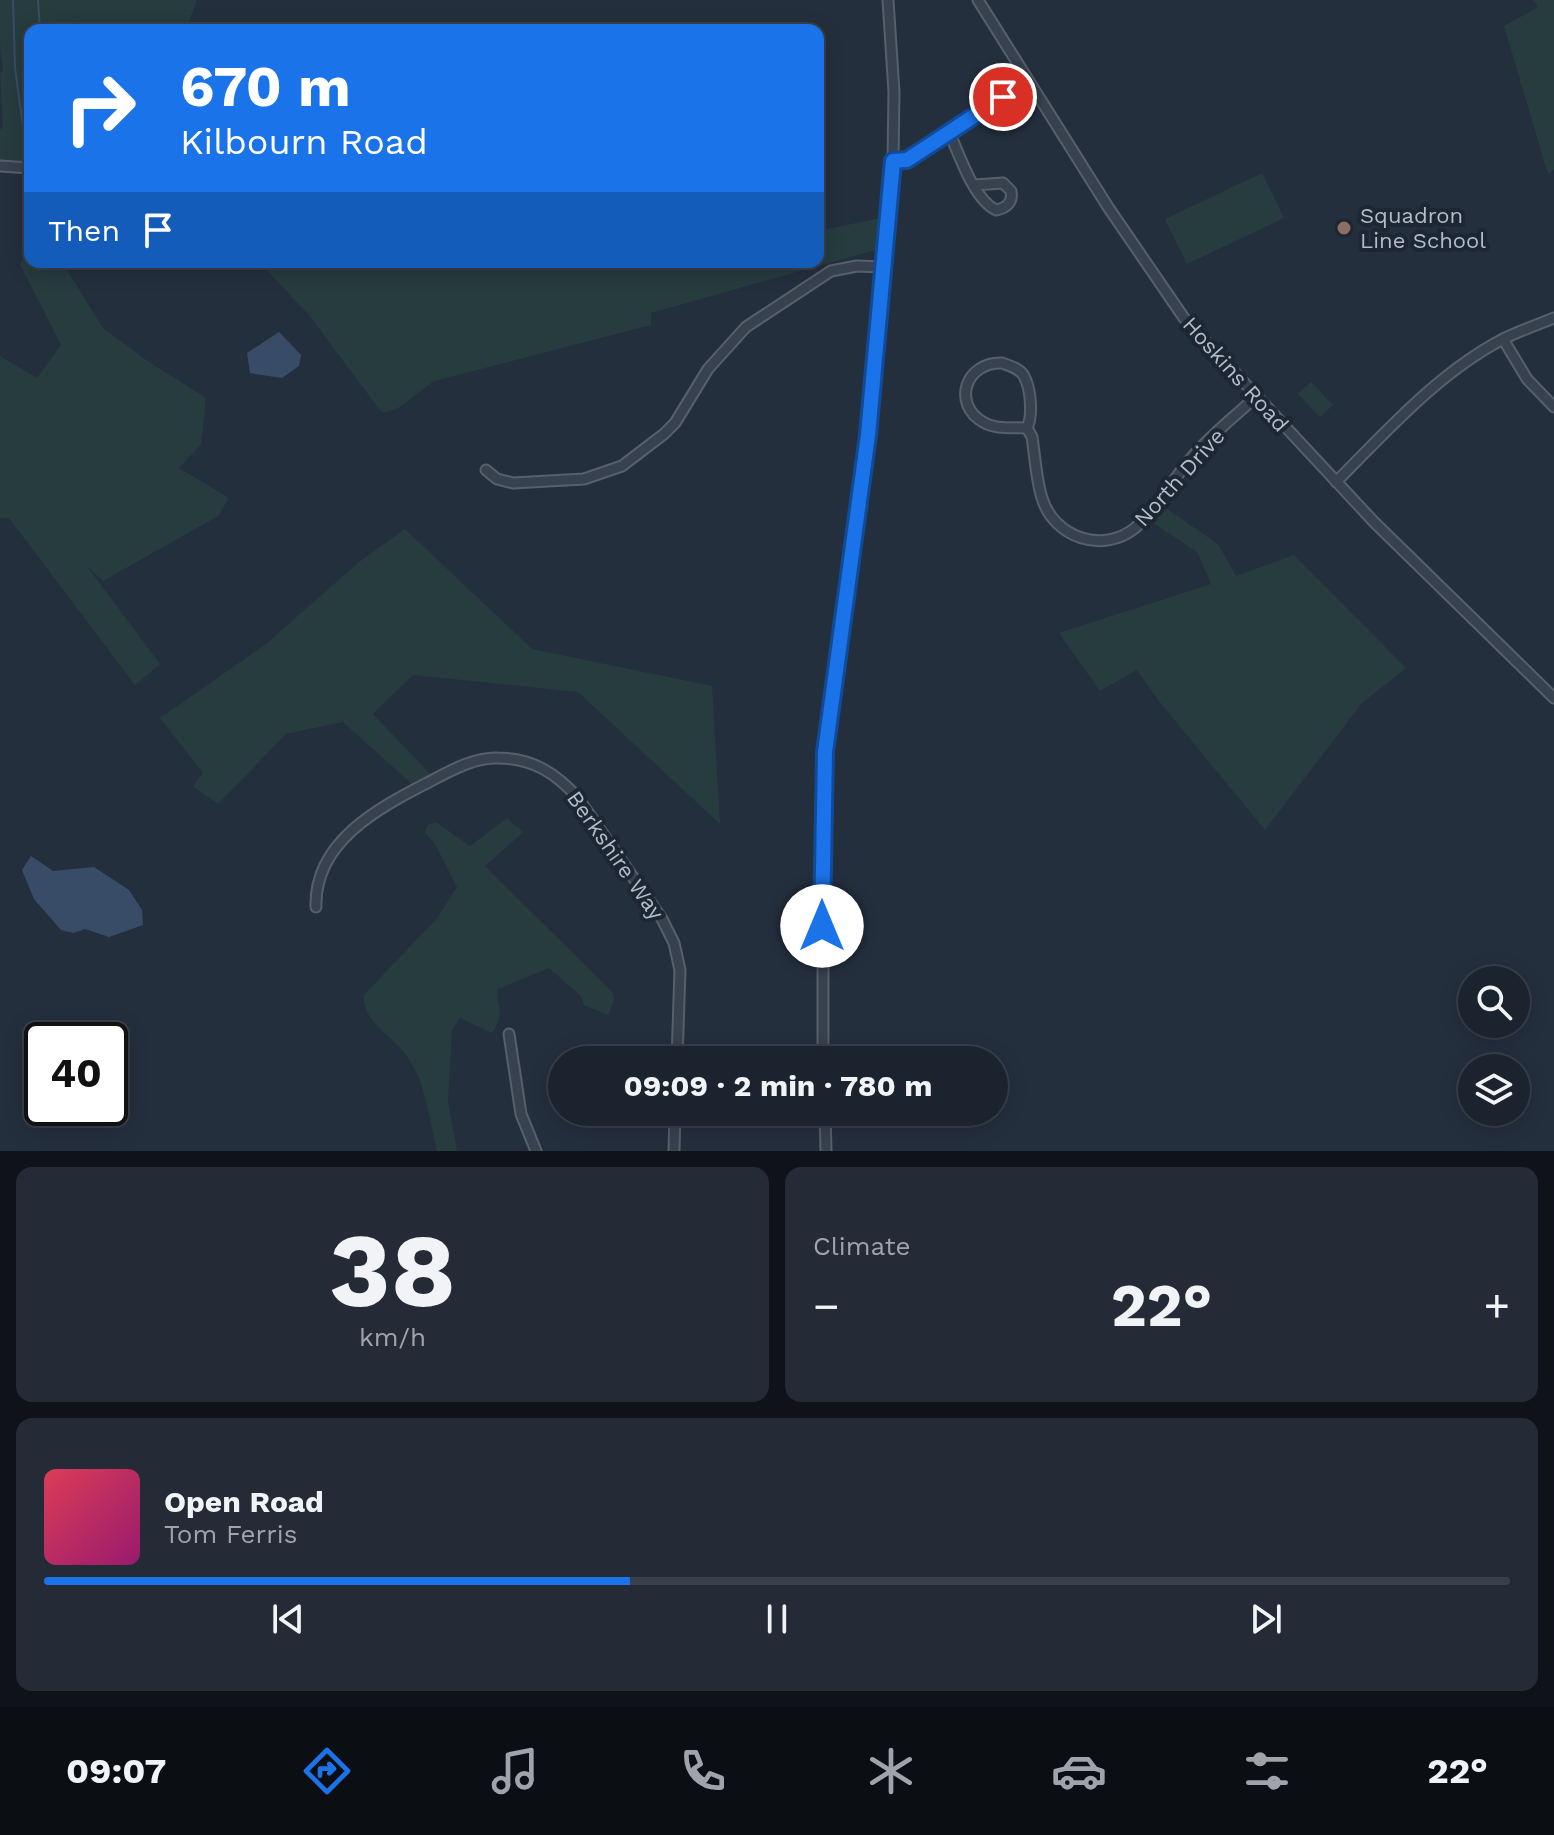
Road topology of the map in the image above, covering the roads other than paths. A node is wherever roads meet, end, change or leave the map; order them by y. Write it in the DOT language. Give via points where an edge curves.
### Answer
graph roads {
  1 [pos="888,0"];
  2 [pos="978,0"];
  3 [pos="1028,81"];
  4 [pos="949,132"];
  5 [pos="893,161"];
  6 [pos="0,166"];
  7 [pos="24,168"];
  8 [pos="974,185"];
  9 [pos="883,267"];
  10 [pos="1554,318"];
  11 [pos="1503,339"];
  12 [pos="1256,397"];
  13 [pos="1554,407"];
  14 [pos="1027,428"];
  15 [pos="486,470"];
  16 [pos="1336,482"];
  17 [pos="1554,698"];
  18 [pos="316,907"];
  19 [pos="509,1034"];
  20 [pos="677,1046"];
  21 [pos="823,1046"];
  22 [pos="675,1126"];
  23 [pos="825,1126"];
  24 [pos="536,1151"];
  25 [pos="674,1151"];
  26 [pos="826,1151"];
  1 -- 5 [label="street"];
  2 -- 3 [label="street, Hoskins Road"];
  3 -- 4 [label="street"];
  3 -- 12 [label="street, Hoskins Road" via="1168,297"];
  4 -- 5 [label="street" via="907,160"];
  4 -- 8 [label="street"];
  5 -- 9 [label="street"];
  6 -- 7 [label="street"];
  9 -- 15 [label="street" via="831,271 746,327 708,369 675,423 622,466 584,479 513,483"];
  9 -- 21 [label="street" via="868,435 825,752"];
  10 -- 11 [label="street"];
  11 -- 13 [label="street" via="1527,379"];
  11 -- 16 [label="street" via="1418,400"];
  12 -- 14 [label="street, North Drive" via="1195,454 1139,525 1112,540 1088,541 1056,523 1042,498"];
  12 -- 16 [label="street, Hoskins Road"];
  14 -- 14 [label="street, North Drive" via="1032,419 1024,376 1002,363 976,370 965,391 974,415 997,427"];
  16 -- 17 [label="street, Hoskins Road"];
  18 -- 20 [label="street, Berkshire Way" via="315,886 327,862 370,814 472,762 501,757 539,766 578,798 668,930 680,970"];
  19 -- 24 [label="street" via="521,1114"];
  22 -- 25 [label="street"];
  23 -- 26 [label="street"];
}
